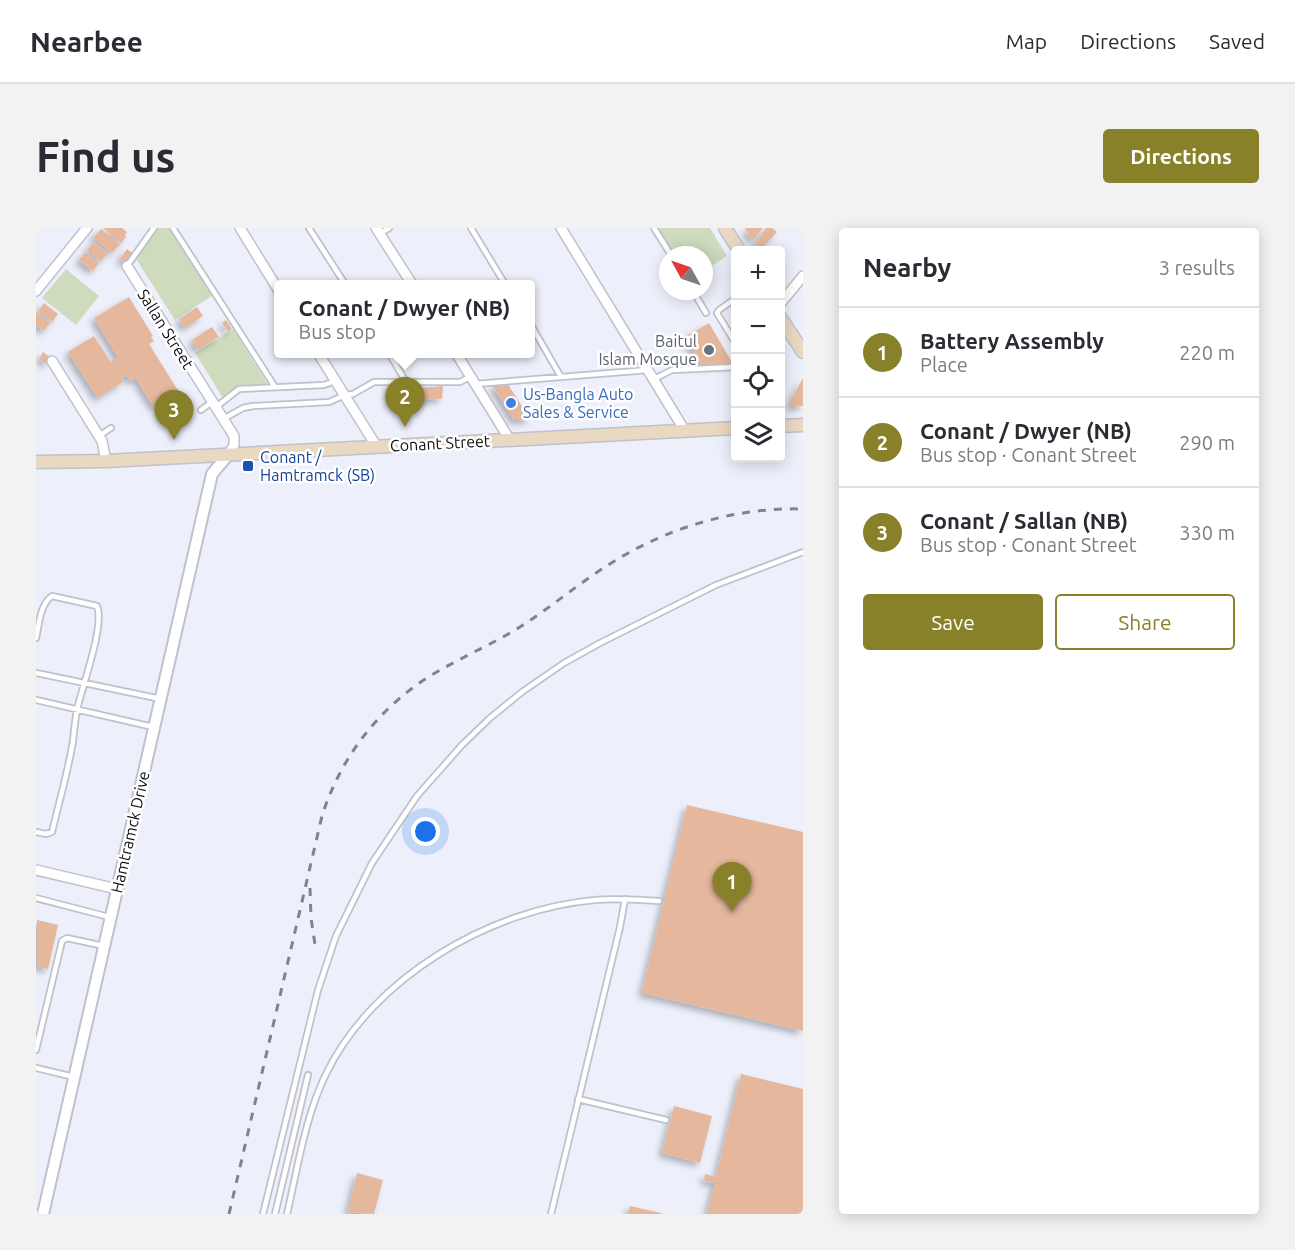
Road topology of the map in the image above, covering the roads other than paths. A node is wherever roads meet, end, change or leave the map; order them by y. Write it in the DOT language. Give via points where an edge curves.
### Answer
graph roads {
  1 [pos="87,228"];
  2 [pos="154,228"];
  3 [pos="173,228"];
  4 [pos="240,228"];
  5 [pos="309,228"];
  6 [pos="389,228"];
  7 [pos="471,228"];
  8 [pos="561,228"];
  9 [pos="654,228"];
  10 [pos="725,228"];
  11 [pos="377,231"];
  12 [pos="665,246"];
  13 [pos="736,246"];
  14 [pos="127,266"];
  15 [pos="803,276"];
  16 [pos="342,280"];
  17 [pos="409,280"];
  18 [pos="502,280"];
  19 [pos="274,283"];
  20 [pos="36,291"];
  21 [pos="698,300"];
  22 [pos="783,300"];
  23 [pos="731,301"];
  24 [pos="706,313"];
  25 [pos="785,325"];
  26 [pos="535,332"];
  27 [pos="731,337"];
  28 [pos="803,352"];
  29 [pos="321,358"];
  30 [pos="391,358"];
  31 [pos="458,358"];
  32 [pos="52,361"];
  33 [pos="731,367"];
  34 [pos="648,370"];
  35 [pos="561,377"];
  36 [pos="654,379"];
  37 [pos="472,380"];
  38 [pos="335,381"];
  39 [pos="406,382"];
  40 [pos="275,387"];
  41 [pos="345,395"];
  42 [pos="214,404"];
  43 [pos="201,410"];
  44 [pos="223,419"];
  45 [pos="803,425"];
  46 [pos="785,426"];
  47 [pos="111,428"];
  48 [pos="731,428"];
  49 [pos="685,431"];
  50 [pos="99,436"];
  51 [pos="510,440"];
  52 [pos="377,447"];
  53 [pos="228,454"];
  54 [pos="106,461"];
  55 [pos="36,462"];
  56 [pos="803,552"];
  57 [pos="36,638"];
  58 [pos="36,673"];
  59 [pos="84,683"];
  60 [pos="161,699"];
  61 [pos="36,700"];
  62 [pos="77,710"];
  63 [pos="154,727"];
  64 [pos="36,832"];
  65 [pos="36,870"];
  66 [pos="117,889"];
  67 [pos="36,898"];
  68 [pos="624,899"];
  69 [pos="659,901"];
  70 [pos="111,917"];
  71 [pos="104,946"];
  72 [pos="36,1050"];
  73 [pos="36,1068"];
  74 [pos="308,1075"];
  75 [pos="74,1077"];
  76 [pos="578,1099"];
  77 [pos="666,1120"];
  78 [pos="43,1214"];
  79 [pos="263,1214"];
  80 [pos="275,1214"];
  81 [pos="287,1214"];
  82 [pos="551,1214"];
  1 -- 20 [label="street"];
  2 -- 14 [label="lane"];
  3 -- 40 [label="lane"];
  4 -- 19 [label="street"];
  5 -- 16 [label="lane"];
  6 -- 11 [label="lane"];
  7 -- 18 [label="lane"];
  8 -- 34 [label="street"];
  9 -- 12 [label="lane"];
  10 -- 13 [label="main road"];
  11 -- 17 [label="street"];
  14 -- 42 [label="street, Sallan Street"];
  15 -- 22 [label="street"];
  21 -- 24 [label="lane"];
  23 -- 27 [label="lane" via="717,313"];
  25 -- 28 [label="main road"];
  26 -- 35 [label="lane"];
  29 -- 38 [label="street"];
  30 -- 39 [label="lane"];
  31 -- 37 [label="street"];
  32 -- 50 [label="street"];
  33 -- 36 [label="lane" via="672,370"];
  34 -- 35 [label="lane"];
  34 -- 36 [label="street"];
  35 -- 37 [label="lane"];
  36 -- 49 [label="street"];
  37 -- 39 [label="lane"];
  37 -- 51 [label="street"];
  38 -- 40 [label="lane"];
  38 -- 41 [label="street"];
  39 -- 41 [label="lane" via="374,382"];
  40 -- 42 [label="lane" via="239,389"];
  41 -- 44 [label="lane" via="318,404 253,406"];
  41 -- 52 [label="street"];
  42 -- 43 [label="lane"];
  42 -- 44 [label="street, Sallan Street"];
  44 -- 53 [label="street, Sallan Street" via="234,436"];
  45 -- 46 [label="main road"];
  47 -- 50 [label="lane"];
  48 -- 49 [label="main road, Conant Street"];
  49 -- 51 [label="main road, Conant Street"];
  50 -- 54 [label="street"];
  51 -- 52 [label="main road, Conant Street"];
  52 -- 53 [label="main road, Conant Street"];
  53 -- 54 [label="main road, Conant Street"];
  53 -- 60 [label="street, Hamtramck Drive" via="212,474"];
  54 -- 55 [label="main road, Conant Street"];
  56 -- 79 [label="lane" via="716,585 564,663 485,723 421,791 372,862 336,936 318,990"];
  57 -- 59 [label="lane" via="48,598 97,606 99,621"];
  58 -- 59 [label="lane"];
  59 -- 60 [label="lane"];
  59 -- 62 [label="lane"];
  60 -- 63 [label="street, Hamtramck Drive"];
  61 -- 62 [label="lane"];
  62 -- 63 [label="lane"];
  62 -- 64 [label="lane" via="52,832"];
  63 -- 66 [label="street, Hamtramck Drive"];
  65 -- 66 [label="street"];
  66 -- 70 [label="street, Hamtramck Drive"];
  67 -- 70 [label="lane"];
  68 -- 69 [label="lane"];
  68 -- 76 [label="lane"];
  68 -- 81 [label="lane" via="567,904 509,919 455,944 384,998 345,1042 326,1073 312,1108"];
  70 -- 71 [label="street, Hamtramck Drive"];
  71 -- 72 [label="lane" via="67,938 62,941"];
  71 -- 75 [label="street, Hamtramck Drive"];
  73 -- 75 [label="lane"];
  74 -- 80 [label="lane"];
  75 -- 78 [label="street, Hamtramck Drive"];
  76 -- 77 [label="lane"];
  76 -- 82 [label="lane"];
}
